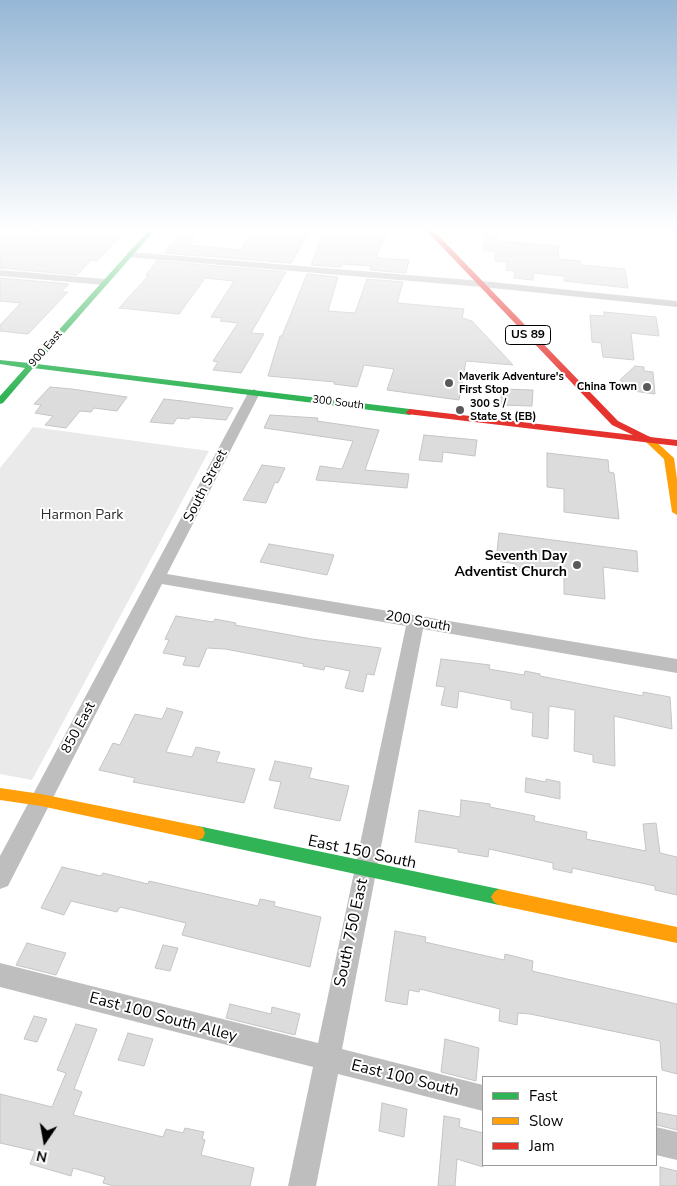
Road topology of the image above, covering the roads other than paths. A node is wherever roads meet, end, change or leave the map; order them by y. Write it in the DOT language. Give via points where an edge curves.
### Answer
graph roads {
  1 [pos="101,285"];
  2 [pos="483,285"];
  3 [pos="495,285"];
  4 [pos="677,304"];
  5 [pos="0,362"];
  6 [pos="31,366"];
  7 [pos="254,393"];
  8 [pos="0,401"];
  9 [pos="648,438"];
  10 [pos="677,443"];
  11 [pos="677,512"];
  12 [pos="158,578"];
  13 [pos="416,621"];
  14 [pos="677,666"];
  15 [pos="0,794"];
  16 [pos="42,800"];
  17 [pos="365,870"];
  18 [pos="0,878"];
  19 [pos="677,935"];
  20 [pos="0,975"];
  21 [pos="326,1060"];
  22 [pos="482,1098"];
  23 [pos="657,1141"];
  24 [pos="677,1146"];
  25 [pos="302,1186"];
  1 -- 6 [label="street, 900 East"];
  2 -- 9 [label="street, US 89" via="615,423"];
  3 -- 4 [label="street"];
  5 -- 6 [label="street, 300 South"];
  6 -- 7 [label="street, 300 South"];
  6 -- 8 [label="street, 900 East"];
  7 -- 9 [label="street, 300 South"];
  7 -- 12 [label="street, South Street"];
  9 -- 10 [label="street, 300 South / US 89"];
  9 -- 11 [label="street" via="669,458"];
  12 -- 13 [label="street, 200 South"];
  12 -- 16 [label="street, 850 East"];
  13 -- 14 [label="street, 200 South"];
  13 -- 17 [label="street, South 750 East"];
  15 -- 16 [label="street, East 150 South"];
  16 -- 17 [label="street, East 150 South"];
  16 -- 18 [label="street, 850 East"];
  17 -- 19 [label="street, East 150 South"];
  17 -- 21 [label="street, South 750 East"];
  20 -- 21 [label="street, East 100 South Alley"];
  21 -- 22 [label="street, East 100 South"];
  21 -- 25 [label="street, South 750 East"];
  23 -- 24 [label="street"];
}
